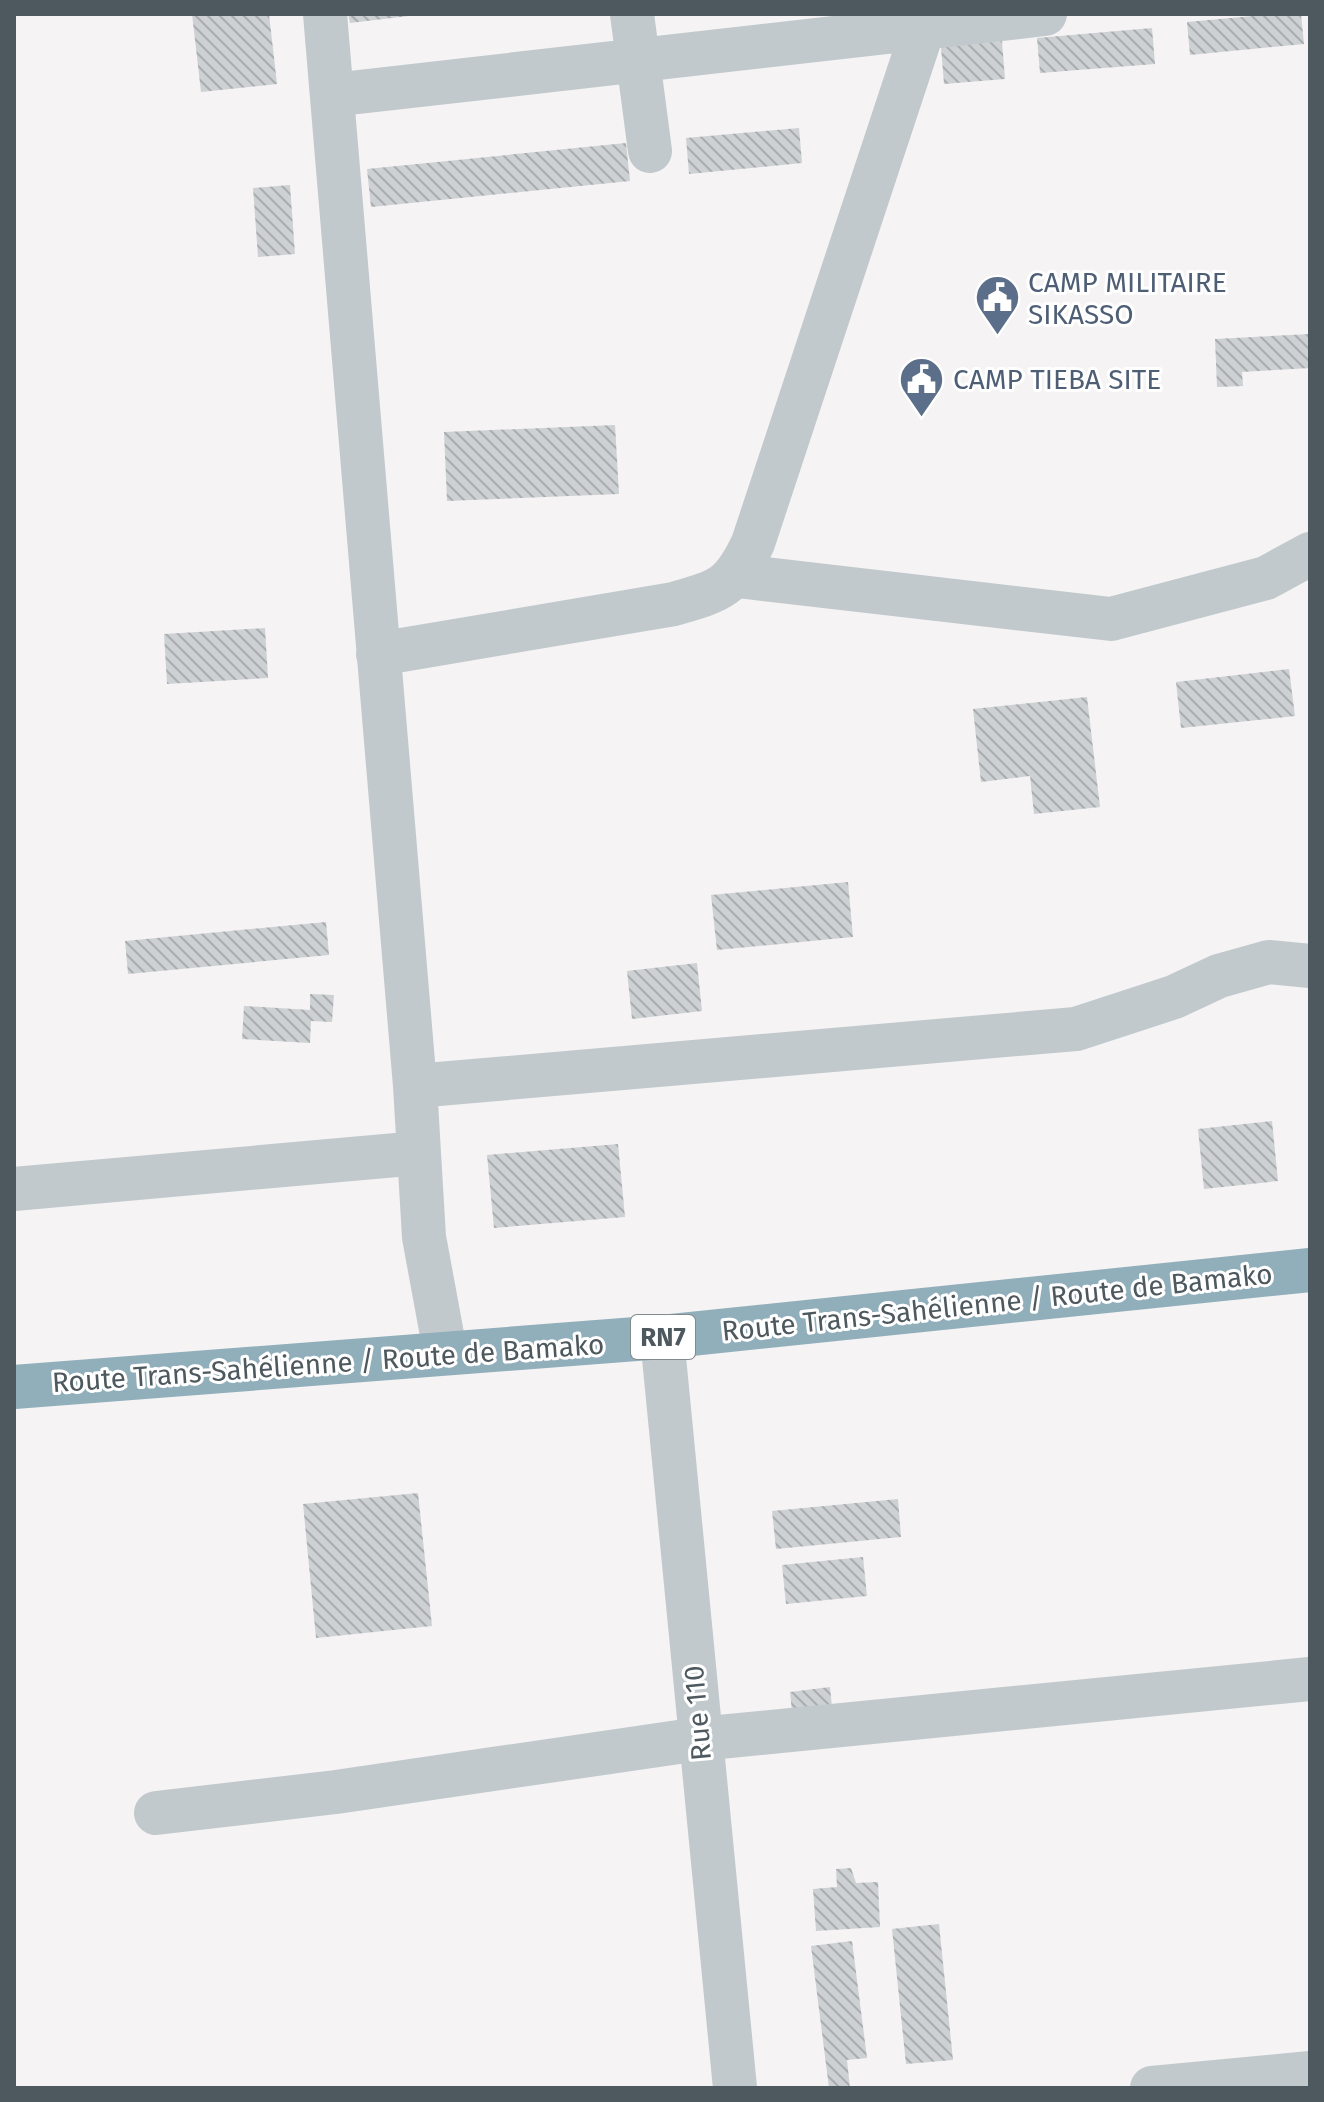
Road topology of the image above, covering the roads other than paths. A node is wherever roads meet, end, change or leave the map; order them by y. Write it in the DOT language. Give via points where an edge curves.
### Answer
graph roads {
  1 [pos="325,14"];
  2 [pos="632,14"];
  3 [pos="1045,14"];
  4 [pos="920,21"];
  5 [pos="638,60"];
  6 [pos="332,95"];
  7 [pos="650,151"];
  8 [pos="1310,554"];
  9 [pos="738,576"];
  10 [pos="378,654"];
  11 [pos="1310,966"];
  12 [pos="415,1086"];
  13 [pos="419,1153"];
  14 [pos="14,1189"];
  15 [pos="1310,1270"];
  16 [pos="662,1337"];
  17 [pos="445,1351"];
  18 [pos="14,1387"];
  19 [pos="1310,1679"];
  20 [pos="699,1739"];
  21 [pos="156,1813"];
  22 [pos="1310,2073"];
  23 [pos="735,2088"];
  24 [pos="1152,2088"];
  1 -- 6 [label="street"];
  2 -- 5 [label="street"];
  3 -- 4 [label="street"];
  4 -- 5 [label="street"];
  4 -- 9 [label="street" via="919,41"];
  5 -- 6 [label="street"];
  5 -- 7 [label="street"];
  6 -- 10 [label="street"];
  8 -- 9 [label="street" via="1266,578 1111,619"];
  9 -- 10 [label="street" via="712,593 674,604"];
  10 -- 12 [label="street"];
  11 -- 12 [label="street" via="1269,962 1076,1029"];
  12 -- 13 [label="street"];
  13 -- 14 [label="street"];
  13 -- 17 [label="street" via="424,1237"];
  15 -- 16 [label="highway, Route Trans-Sahélienne / Route de Bamako / RN7"];
  16 -- 17 [label="highway, Route Trans-Sahélienne / Route de Bamako / RN7"];
  16 -- 20 [label="street, Rue 110"];
  17 -- 18 [label="highway, Route Trans-Sahélienne / Route de Bamako / RN7"];
  19 -- 20 [label="street"];
  20 -- 21 [label="street"];
  20 -- 23 [label="street, Rue 110"];
  22 -- 24 [label="street"];
}
